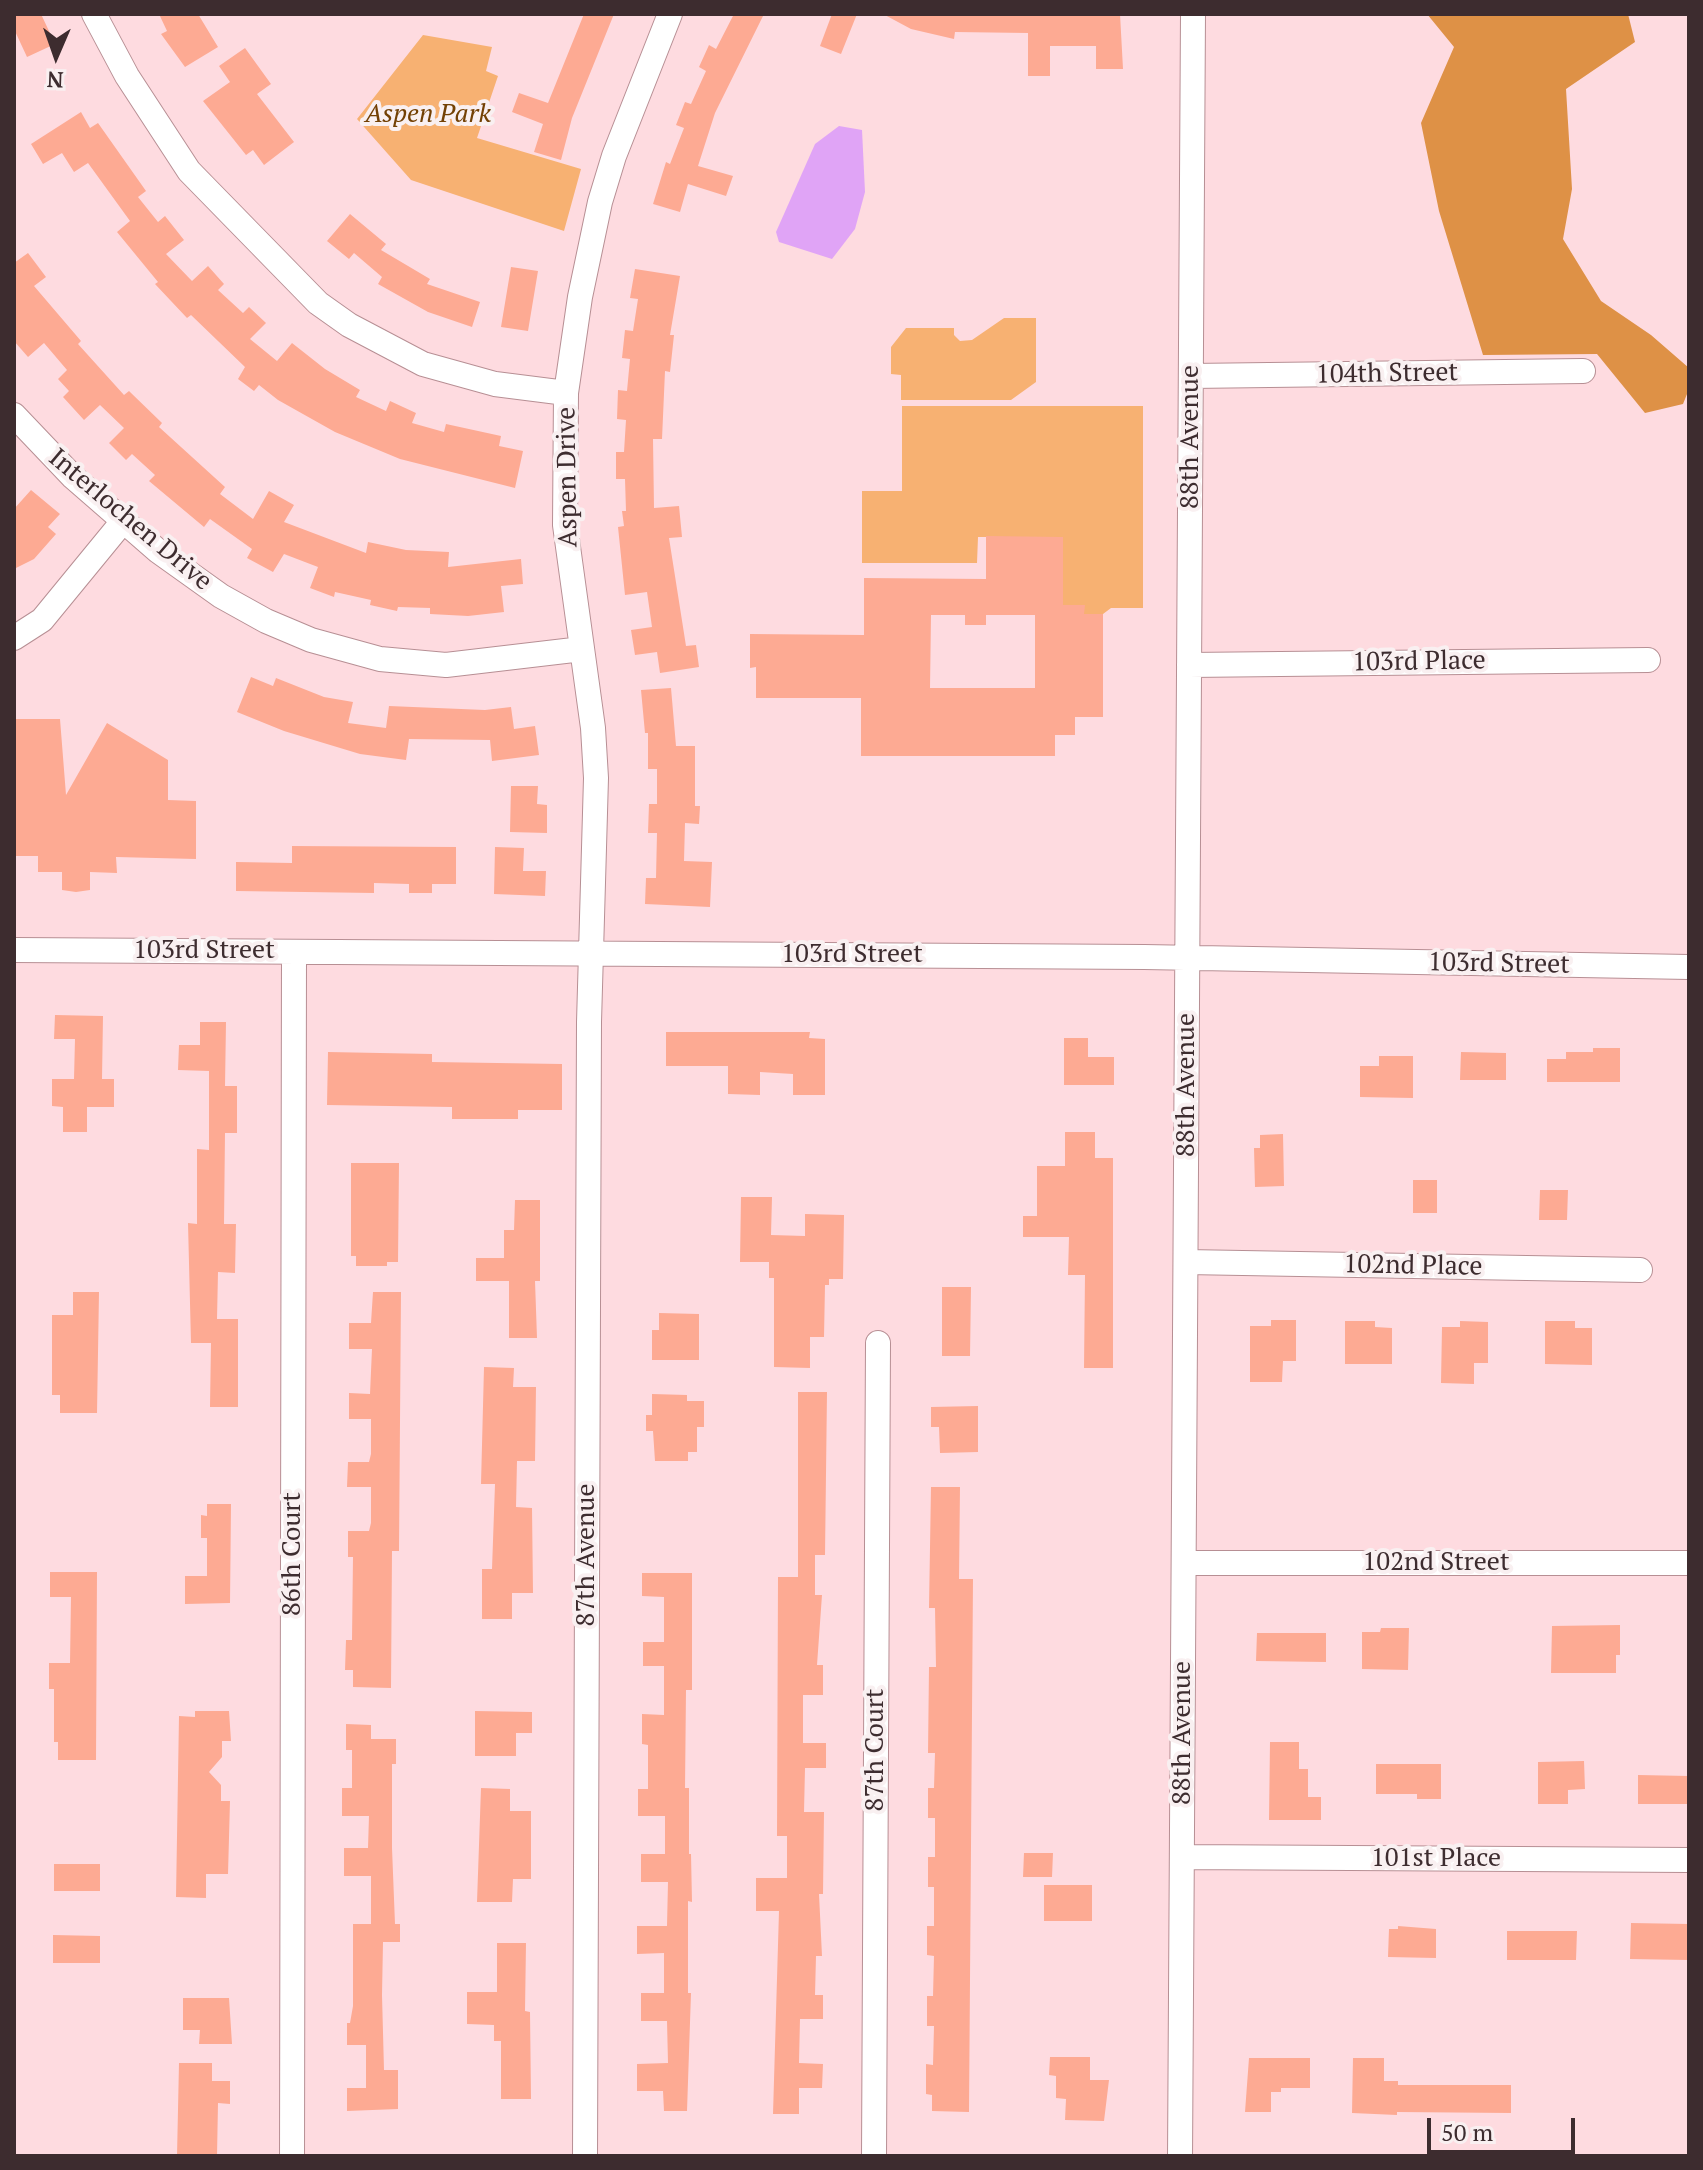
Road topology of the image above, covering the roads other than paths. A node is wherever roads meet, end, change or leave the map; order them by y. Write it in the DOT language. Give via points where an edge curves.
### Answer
graph roads {
  1 [pos="94,14"];
  2 [pos="670,14"];
  3 [pos="1193,14"];
  4 [pos="1583,371"];
  5 [pos="1191,376"];
  6 [pos="566,393"];
  7 [pos="14,415"];
  8 [pos="124,520"];
  9 [pos="14,638"];
  10 [pos="582,649"];
  11 [pos="1648,660"];
  12 [pos="1189,665"];
  13 [pos="14,950"];
  14 [pos="294,952"];
  15 [pos="593,954"];
  16 [pos="1187,958"];
  17 [pos="1689,967"];
  18 [pos="1186,1262"];
  19 [pos="1640,1270"];
  20 [pos="878,1343"];
  21 [pos="1184,1563"];
  22 [pos="1689,1563"];
  23 [pos="1182,1857"];
  24 [pos="1689,1860"];
  25 [pos="292,2156"];
  26 [pos="585,2156"];
  27 [pos="874,2156"];
  28 [pos="1180,2156"];
  1 -- 6 [label="street" via="189,171 318,303 423,364 495,384"];
  2 -- 6 [label="street, Aspen Drive" via="600,202"];
  3 -- 5 [label="street, 88th Avenue"];
  4 -- 5 [label="street, 104th Street"];
  5 -- 12 [label="street, 88th Avenue"];
  6 -- 10 [label="street, Aspen Drive" via="565,525"];
  7 -- 8 [label="street, Interlochen Drive" via="73,477"];
  8 -- 9 [label="street" via="42,620"];
  8 -- 10 [label="street, Interlochen Drive" via="221,596 266,621 350,652 446,665"];
  10 -- 15 [label="street, Aspen Drive" via="596,751"];
  11 -- 12 [label="street, 103rd Place"];
  12 -- 16 [label="street, 88th Avenue"];
  13 -- 14 [label="street, 103rd Street"];
  14 -- 15 [label="street, 103rd Street"];
  14 -- 25 [label="street, 86th Court"];
  15 -- 16 [label="street, 103rd Street"];
  15 -- 26 [label="street, 87th Avenue"];
  16 -- 17 [label="street, 103rd Street"];
  16 -- 18 [label="street, 88th Avenue"];
  18 -- 19 [label="street, 102nd Place"];
  18 -- 21 [label="street, 88th Avenue"];
  20 -- 27 [label="street, 87th Court"];
  21 -- 22 [label="street, 102nd Street"];
  21 -- 23 [label="street, 88th Avenue"];
  23 -- 24 [label="street, 101st Place"];
  23 -- 28 [label="street, 88th Avenue"];
}
